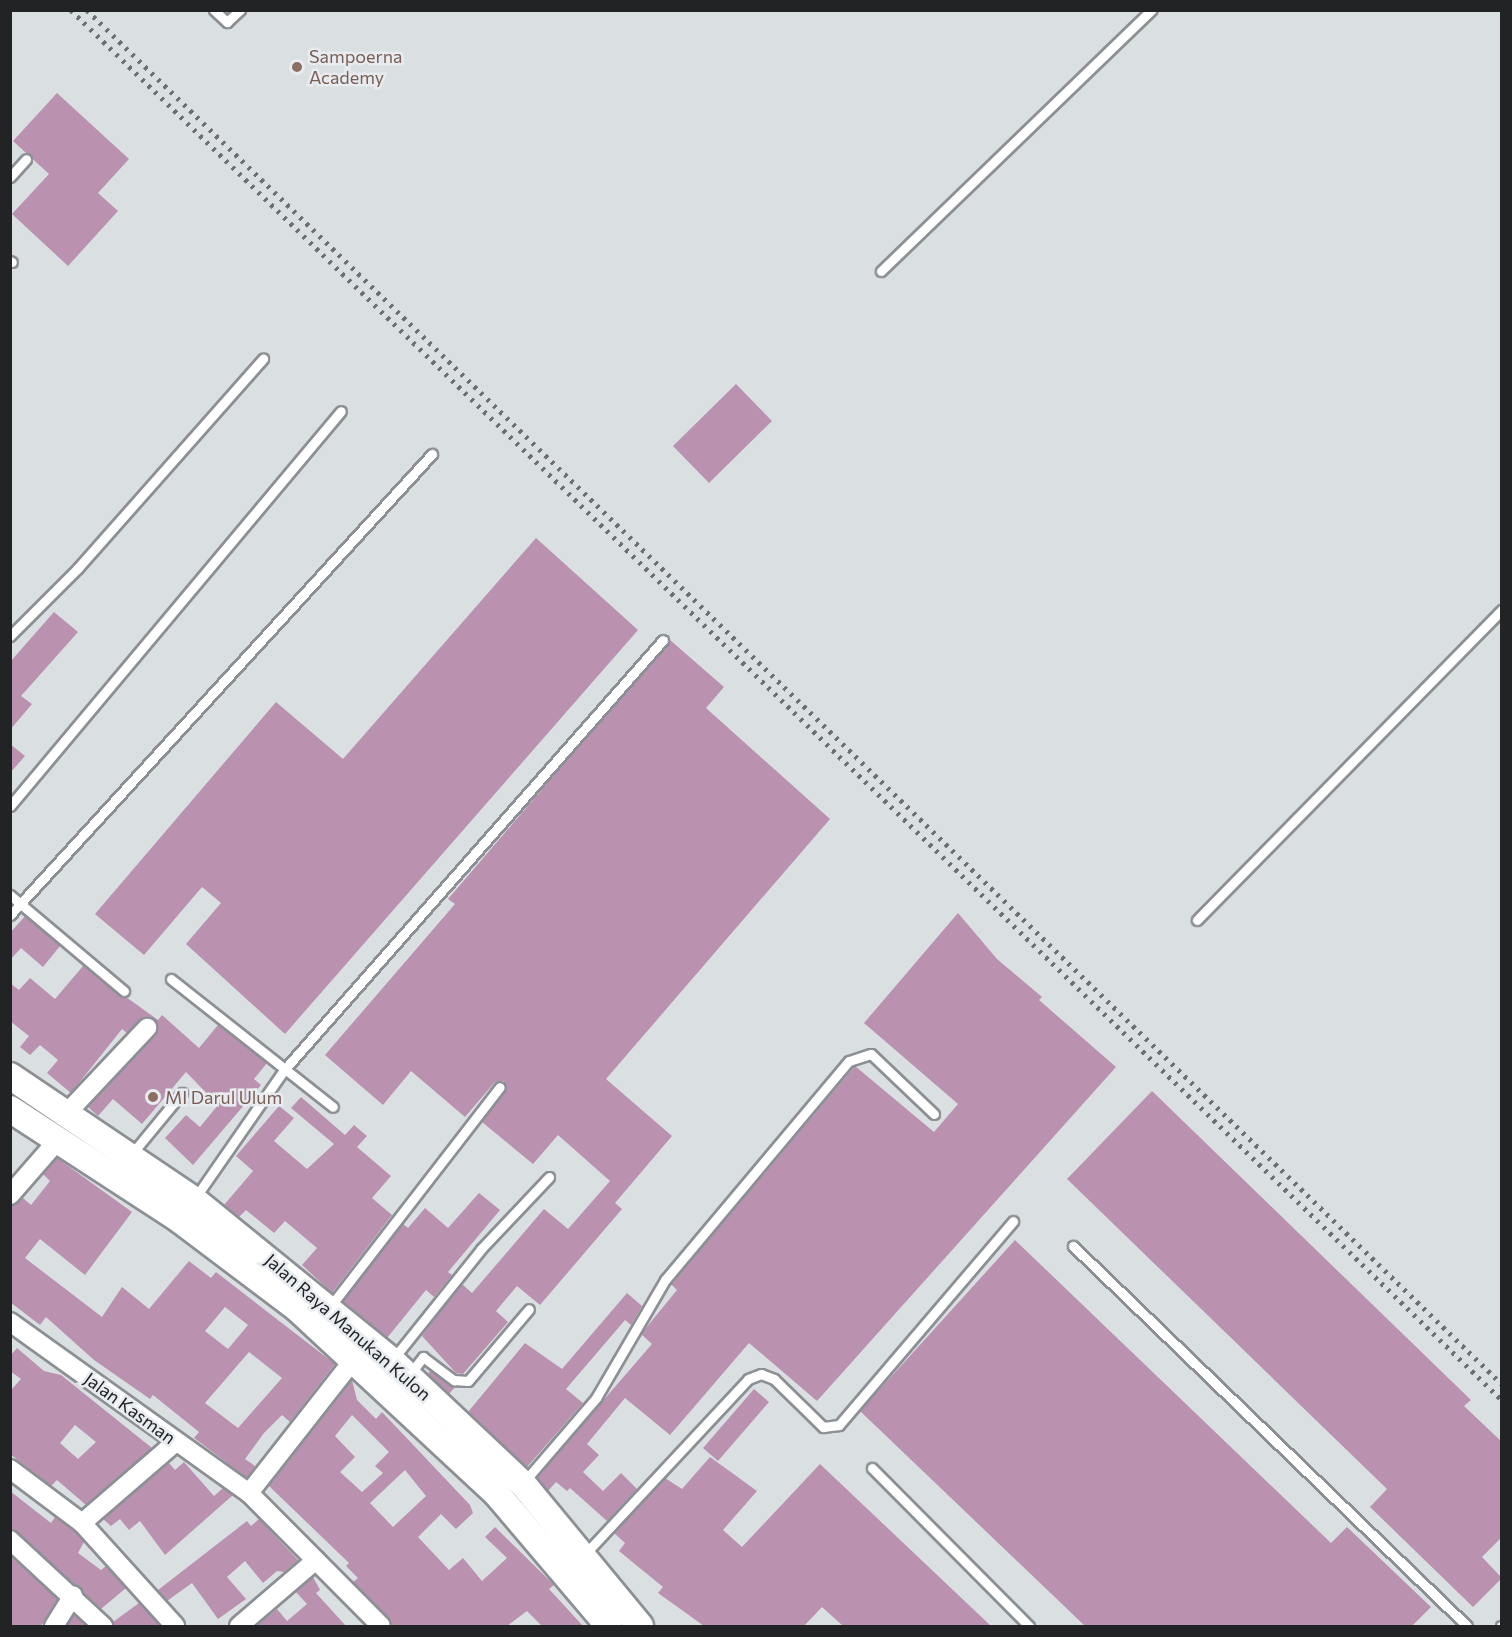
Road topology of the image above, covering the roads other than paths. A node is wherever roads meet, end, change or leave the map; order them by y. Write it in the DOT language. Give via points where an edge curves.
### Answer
graph roads {
  1 [pos="214,10"];
  2 [pos="240,10"];
  3 [pos="1151,10"];
  4 [pos="26,159"];
  5 [pos="10,177"];
  6 [pos="881,271"];
  7 [pos="263,358"];
  8 [pos="341,411"];
  9 [pos="432,454"];
  10 [pos="1502,610"];
  11 [pos="10,636"];
  12 [pos="663,640"];
  13 [pos="10,806"];
  14 [pos="10,895"];
  15 [pos="20,904"];
  16 [pos="10,915"];
  17 [pos="1197,920"];
  18 [pos="171,979"];
  19 [pos="123,991"];
  20 [pos="147,1028"];
  21 [pos="284,1070"];
  22 [pos="10,1076"];
  23 [pos="500,1087"];
  24 [pos="182,1093"];
  25 [pos="333,1107"];
  26 [pos="10,1108"];
  27 [pos="65,1114"];
  28 [pos="934,1114"];
  29 [pos="58,1140"];
  30 [pos="122,1167"];
  31 [pos="549,1176"];
  32 [pos="10,1195"];
  33 [pos="194,1200"];
  34 [pos="1013,1221"];
  35 [pos="1073,1246"];
  36 [pos="329,1308"];
  37 [pos="529,1309"];
  38 [pos="10,1322"];
  39 [pos="354,1359"];
  40 [pos="400,1369"];
  41 [pos="176,1442"];
  42 [pos="872,1468"];
  43 [pos="10,1469"];
  44 [pos="523,1484"];
  45 [pos="249,1493"];
  46 [pos="82,1522"];
  47 [pos="11,1541"];
  48 [pos="585,1554"];
  49 [pos="316,1560"];
  50 [pos="73,1596"];
  51 [pos="54,1626"];
  52 [pos="103,1626"];
  53 [pos="175,1626"];
  54 [pos="239,1626"];
  55 [pos="381,1626"];
  56 [pos="609,1626"];
  57 [pos="640,1626"];
  58 [pos="1029,1626"];
  59 [pos="1467,1626"];
  1 -- 2 [label="lane" via="227,22"];
  3 -- 6 [label="lane"];
  4 -- 5 [label="lane"];
  7 -- 11 [label="lane" via="77,569"];
  8 -- 13 [label="lane"];
  9 -- 15 [label="lane"];
  10 -- 17 [label="lane"];
  12 -- 21 [label="lane"];
  14 -- 15 [label="lane"];
  15 -- 16 [label="lane"];
  15 -- 19 [label="lane"];
  18 -- 21 [label="lane"];
  20 -- 27 [label="street"];
  21 -- 25 [label="lane"];
  21 -- 33 [label="lane"];
  22 -- 27 [label="main road, Jalan Raya Manukan Kulon"];
  23 -- 36 [label="lane"];
  24 -- 30 [label="lane"];
  26 -- 29 [label="main road, Jalan Raya Manukan Kulon"];
  27 -- 30 [label="main road, Jalan Raya Manukan Kulon"];
  28 -- 44 [label="lane" via="871,1054 849,1061 665,1280 596,1398"];
  29 -- 30 [label="main road, Jalan Raya Manukan Kulon"];
  29 -- 32 [label="street"];
  30 -- 33 [label="main road, Jalan Raya Manukan Kulon"];
  30 -- 39 [label="main road, Jalan Raya Manukan Kulon"];
  31 -- 40 [label="lane" via="481,1249"];
  33 -- 36 [label="main road, Jalan Raya Manukan Kulon"];
  34 -- 48 [label="lane" via="839,1425 823,1427 774,1380 761,1374 748,1379"];
  35 -- 59 [label="lane"];
  36 -- 40 [label="main road, Jalan Raya Manukan Kulon"];
  37 -- 40 [label="lane" via="468,1381 454,1380 423,1357"];
  38 -- 41 [label="street, Jalan Kasman"];
  39 -- 45 [label="street"];
  39 -- 56 [label="main road, Jalan Raya Manukan Kulon" via="496,1494"];
  40 -- 44 [label="main road, Jalan Raya Manukan Kulon"];
  41 -- 45 [label="street, Jalan Kasman"];
  41 -- 46 [label="street"];
  42 -- 58 [label="lane"];
  43 -- 46 [label="street"];
  44 -- 48 [label="main road, Jalan Raya Manukan Kulon"];
  45 -- 49 [label="street, Jalan Kasman"];
  46 -- 53 [label="street"];
  47 -- 50 [label="street"];
  48 -- 57 [label="main road, Jalan Raya Manukan Kulon"];
  49 -- 54 [label="street"];
  49 -- 55 [label="street, Jalan Kasman"];
  50 -- 51 [label="street"];
  50 -- 52 [label="street"];
}
